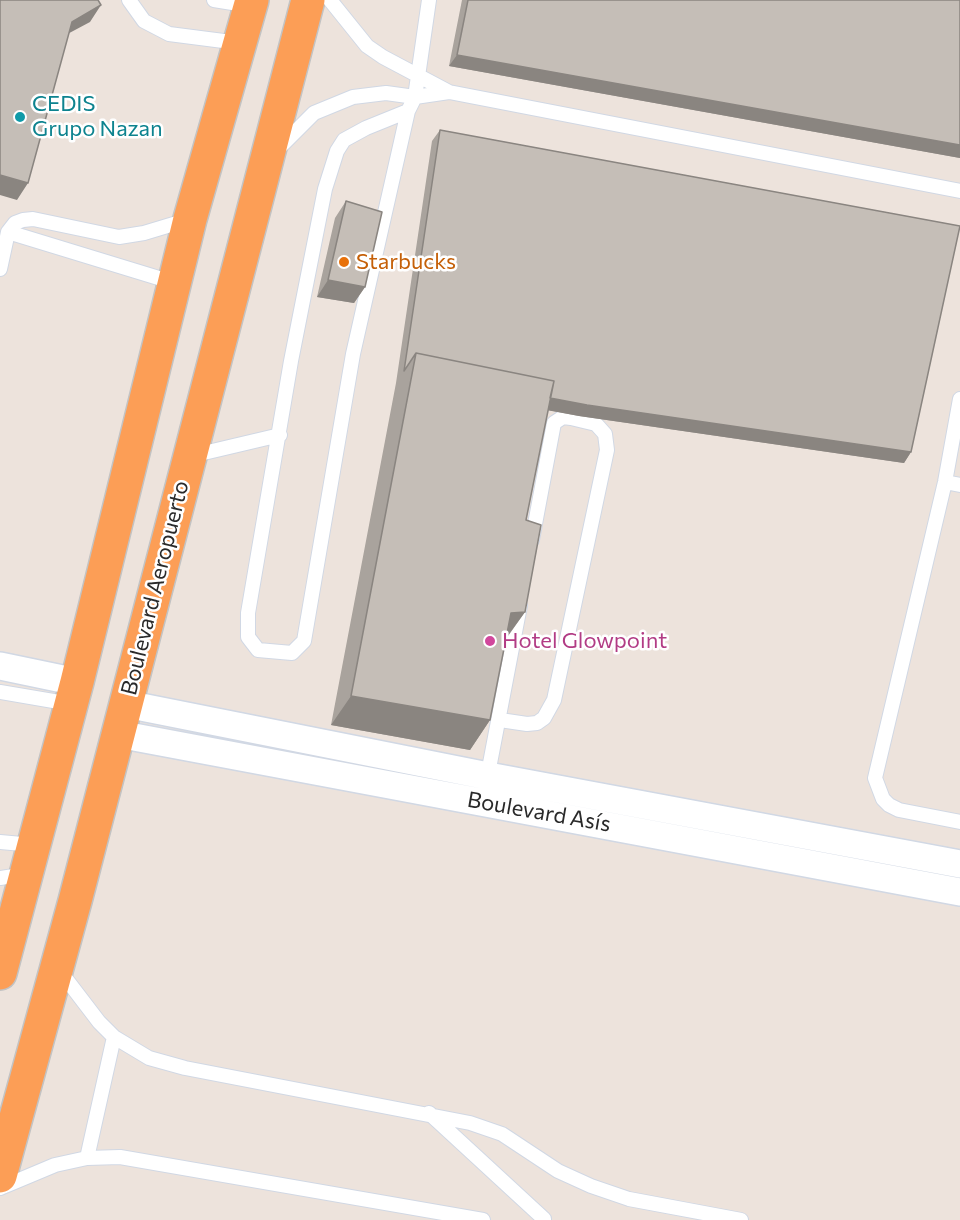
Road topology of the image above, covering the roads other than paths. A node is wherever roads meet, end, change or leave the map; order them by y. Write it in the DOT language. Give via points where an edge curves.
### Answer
graph roads {
  1 [pos="129,0"];
  2 [pos="214,0"];
  3 [pos="308,0"];
  4 [pos="330,0"];
  5 [pos="429,0"];
  6 [pos="251,3"];
  7 [pos="241,44"];
  8 [pos="418,75"];
  9 [pos="449,92"];
  10 [pos="415,97"];
  11 [pos="408,111"];
  12 [pos="263,170"];
  13 [pos="960,191"];
  14 [pos="190,219"];
  15 [pos="8,232"];
  16 [pos="0,269"];
  17 [pos="175,283"];
  18 [pos="960,399"];
  19 [pos="280,435"];
  20 [pos="188,457"];
  21 [pos="945,482"];
  22 [pos="960,485"];
  23 [pos="529,556"];
  24 [pos="523,591"];
  25 [pos="0,666"];
  26 [pos="0,692"];
  27 [pos="74,693"];
  28 [pos="122,719"];
  29 [pos="500,720"];
  30 [pos="261,731"];
  31 [pos="254,759"];
  32 [pos="486,789"];
  33 [pos="960,822"];
  34 [pos="0,842"];
  35 [pos="960,864"];
  36 [pos="20,866"];
  37 [pos="960,892"];
  38 [pos="57,966"];
  39 [pos="0,973"];
  40 [pos="114,1037"];
  41 [pos="428,1113"];
  42 [pos="87,1158"];
  43 [pos="0,1176"];
  44 [pos="0,1188"];
  45 [pos="544,1219"];
  46 [pos="483,1220"];
  47 [pos="536,1220"];
  48 [pos="552,1220"];
  49 [pos="741,1220"];
  1 -- 7 [label="lane" via="144,21 169,34"];
  2 -- 6 [label="lane"];
  3 -- 12 [label="highway, Boulevard Aeropuerto"];
  4 -- 8 [label="lane" via="368,46"];
  5 -- 8 [label="lane"];
  6 -- 7 [label="highway"];
  7 -- 14 [label="highway"];
  8 -- 9 [label="lane"];
  8 -- 10 [label="lane"];
  9 -- 10 [label="lane"];
  9 -- 13 [label="lane"];
  10 -- 11 [label="lane"];
  10 -- 12 [label="lane" via="372,93 314,113 299,125"];
  11 -- 19 [label="lane" via="353,134 337,151 325,189"];
  11 -- 19 [label="lane" via="352,354 307,628 299,649 292,654 258,650 246,627"];
  12 -- 20 [label="highway, Boulevard Aeropuerto"];
  14 -- 15 [label="lane" via="118,237 33,219 15,223"];
  14 -- 17 [label="highway"];
  15 -- 16 [label="lane"];
  15 -- 17 [label="lane"];
  17 -- 27 [label="highway"];
  18 -- 21 [label="lane"];
  19 -- 20 [label="lane"];
  20 -- 28 [label="highway, Boulevard Aeropuerto"];
  21 -- 22 [label="lane"];
  21 -- 33 [label="lane" via="875,778 883,799 899,810"];
  23 -- 29 [label="lane" via="554,423 562,417 596,424 605,434 608,450 554,700 537,723"];
  24 -- 29 [label="lane"];
  25 -- 27 [label="street"];
  26 -- 27 [label="lane"];
  27 -- 36 [label="highway"];
  28 -- 30 [label="street, Boulevard Asís"];
  28 -- 31 [label="street, Boulevard Asís"];
  28 -- 38 [label="highway, Boulevard Aeropuerto"];
  29 -- 32 [label="lane"];
  30 -- 31 [label="street"];
  30 -- 32 [label="street, Boulevard Asís"];
  31 -- 32 [label="street, Boulevard Asís"];
  32 -- 35 [label="street, Boulevard Asís"];
  32 -- 37 [label="street, Boulevard Asís"];
  34 -- 36 [label="lane"];
  36 -- 39 [label="highway"];
  38 -- 40 [label="lane"];
  38 -- 43 [label="highway, Boulevard Aeropuerto"];
  40 -- 41 [label="lane" via="149,1058 185,1068"];
  40 -- 42 [label="lane"];
  41 -- 45 [label="lane"];
  41 -- 49 [label="lane" via="502,1134 558,1171 629,1199"];
  42 -- 44 [label="lane" via="55,1165"];
  42 -- 46 [label="lane" via="155,1161"];
  45 -- 47 [label="lane"];
  45 -- 48 [label="lane"];
}
